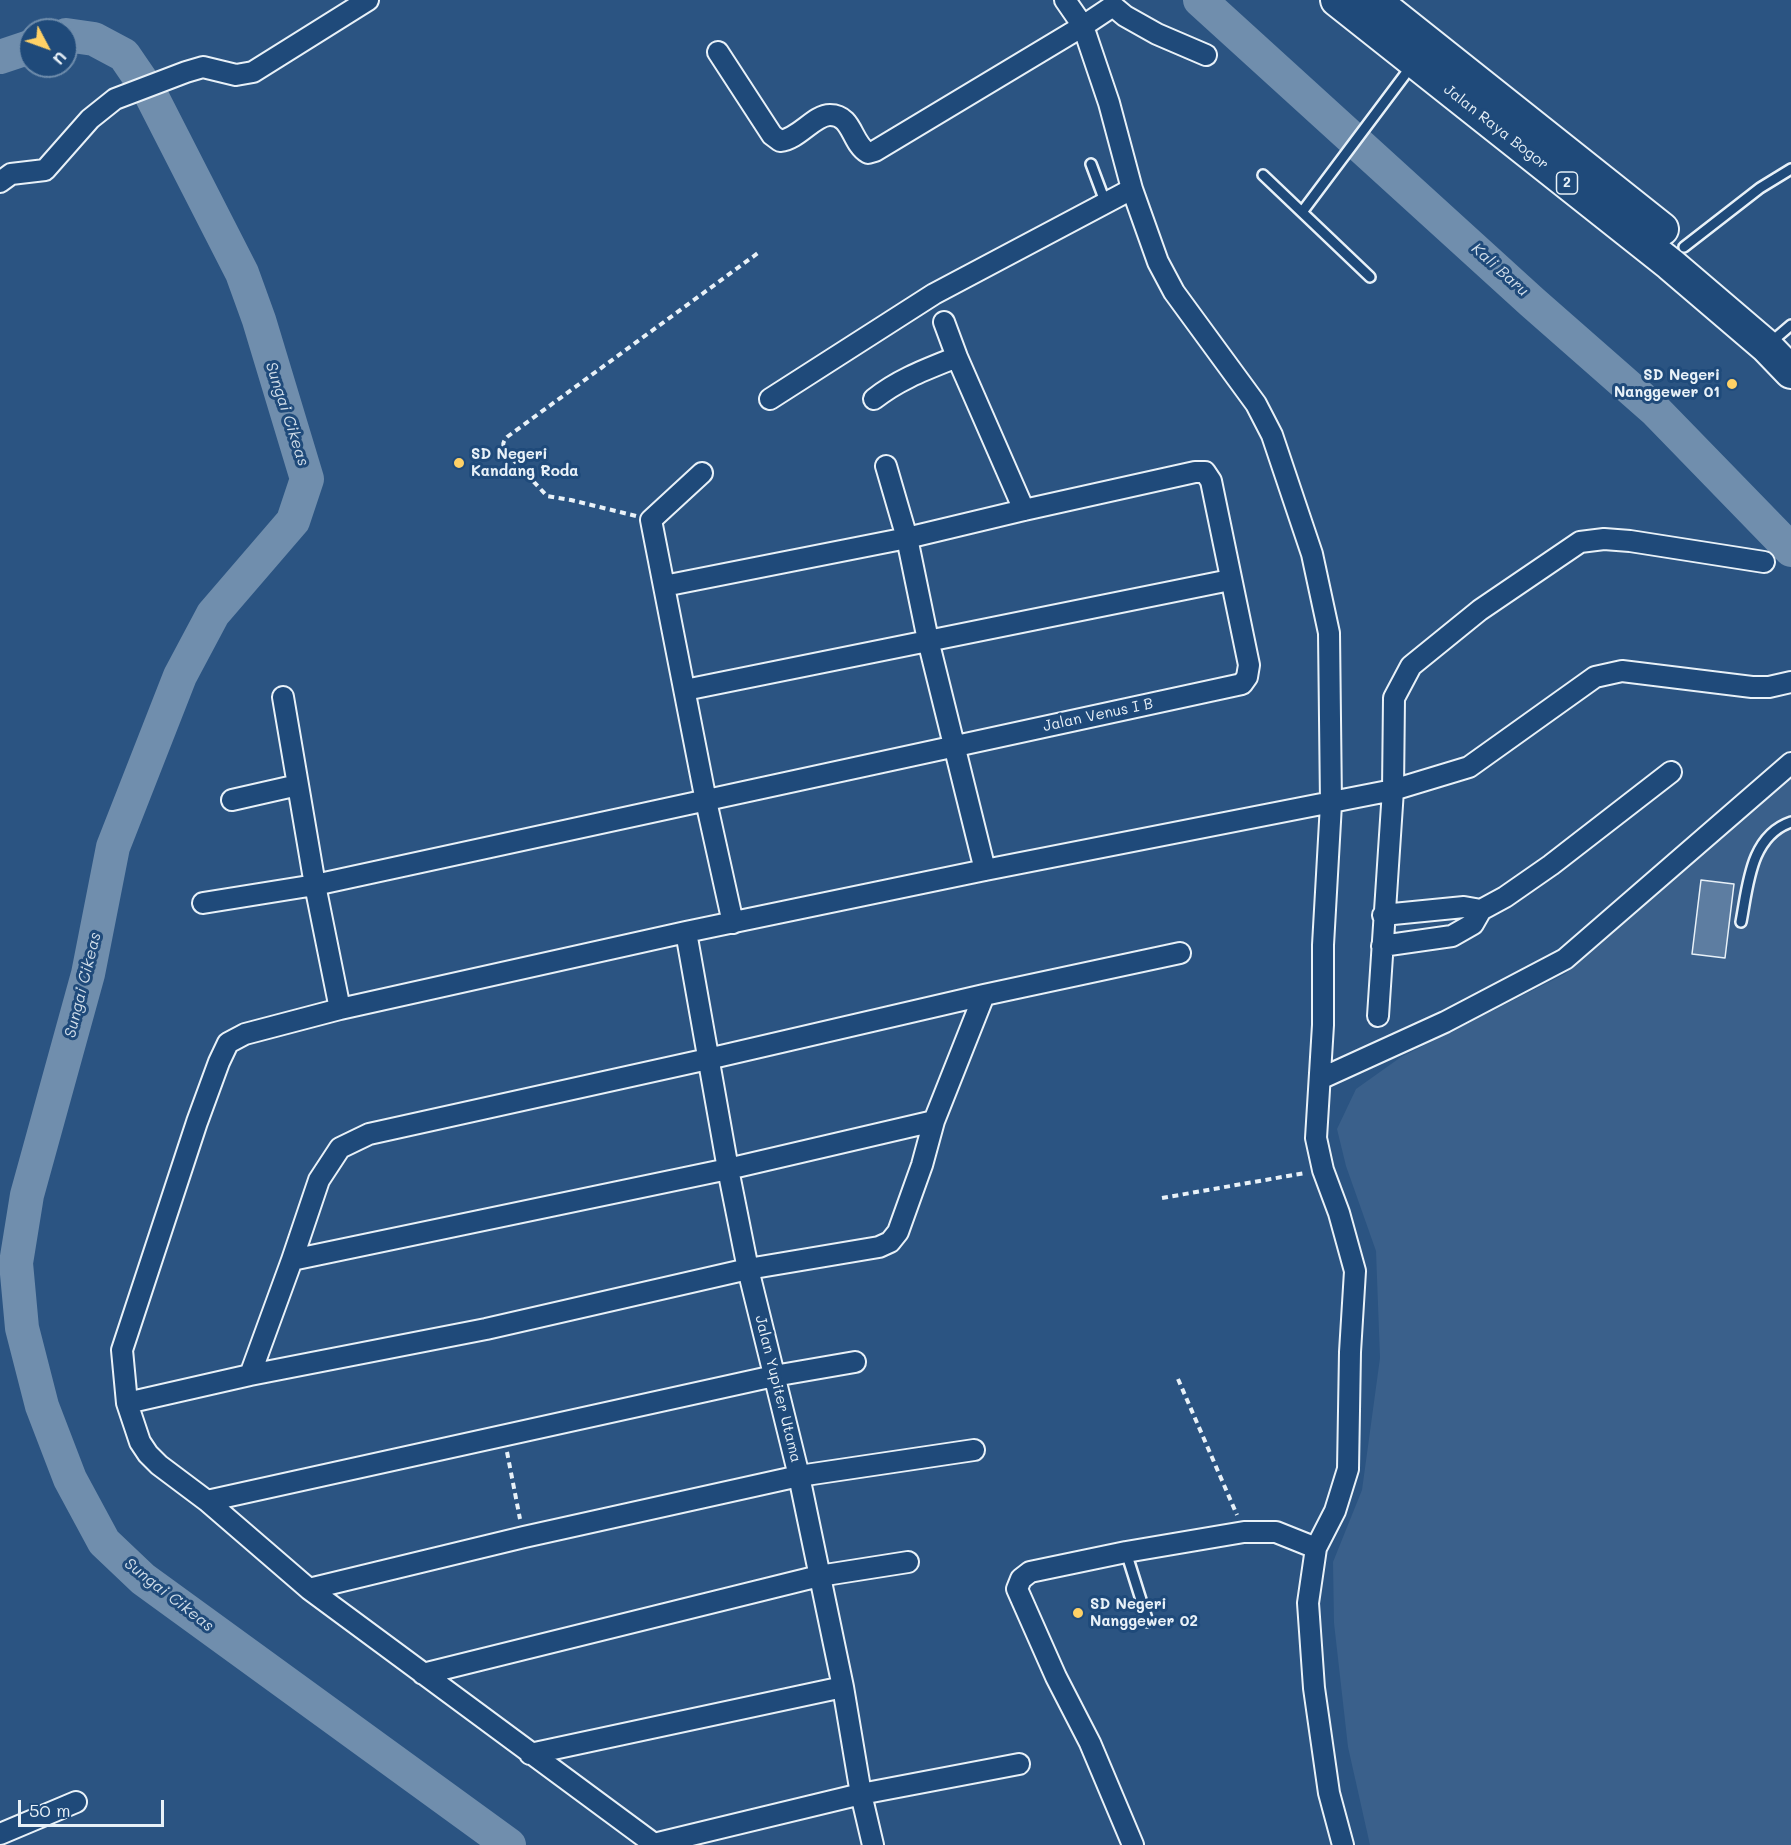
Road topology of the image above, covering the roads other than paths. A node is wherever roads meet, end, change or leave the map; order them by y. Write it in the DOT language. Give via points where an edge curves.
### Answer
graph roads {
  1 [pos="368,0"];
  2 [pos="1065,0"];
  3 [pos="1337,0"];
  4 [pos="1374,0"];
  5 [pos="1083,26"];
  6 [pos="718,52"];
  7 [pos="1420,52"];
  8 [pos="1206,55"];
  9 [pos="1091,164"];
  10 [pos="1791,169"];
  11 [pos="1263,175"];
  12 [pos="0,182"];
  13 [pos="1132,189"];
  14 [pos="1106,204"];
  15 [pos="1302,212"];
  16 [pos="1684,248"];
  17 [pos="1370,277"];
  18 [pos="944,322"];
  19 [pos="1782,336"];
  20 [pos="957,357"];
  21 [pos="1791,372"];
  22 [pos="770,399"];
  23 [pos="874,399"];
  24 [pos="886,466"];
  25 [pos="702,473"];
  26 [pos="1024,510"];
  27 [pos="907,538"];
  28 [pos="1764,562"];
  29 [pos="1230,580"];
  30 [pos="663,586"];
  31 [pos="928,640"];
  32 [pos="1791,682"];
  33 [pos="685,690"];
  34 [pos="283,698"];
  35 [pos="953,746"];
  36 [pos="1791,763"];
  37 [pos="1671,772"];
  38 [pos="298,785"];
  39 [pos="1393,790"];
  40 [pos="232,800"];
  41 [pos="706,801"];
  42 [pos="1331,804"];
  43 [pos="1791,822"];
  44 [pos="985,870"];
  45 [pos="315,885"];
  46 [pos="203,903"];
  47 [pos="1481,910"];
  48 [pos="1383,915"];
  49 [pos="1740,922"];
  50 [pos="733,923"];
  51 [pos="686,932"];
  52 [pos="1382,946"];
  53 [pos="1180,953"];
  54 [pos="984,995"];
  55 [pos="340,1009"];
  56 [pos="1378,1016"];
  57 [pos="708,1059"];
  58 [pos="1320,1079"];
  59 [pos="934,1121"];
  60 [pos="728,1169"];
  61 [pos="292,1260"];
  62 [pos="748,1269"];
  63 [pos="855,1362"];
  64 [pos="250,1376"];
  65 [pos="774,1376"];
  66 [pos="127,1403"];
  67 [pos="974,1450"];
  68 [pos="799,1476"];
  69 [pos="207,1501"];
  70 [pos="1316,1548"];
  71 [pos="1126,1552"];
  72 [pos="908,1562"];
  73 [pos="819,1576"];
  74 [pos="309,1589"];
  75 [pos="1148,1622"];
  76 [pos="423,1674"];
  77 [pos="843,1687"];
  78 [pos="530,1754"];
  79 [pos="1019,1764"];
  80 [pos="861,1794"];
  81 [pos="76,1802"];
  82 [pos="0,1834"];
  83 [pos="873,1845"];
  84 [pos="1133,1845"];
  85 [pos="1343,1845"];
  1 -- 12 [label="street" via="253,72 236,75 203,68 115,99 90,119 45,170 10,174"];
  2 -- 5 [label="street"];
  3 -- 7 [label="highway, Jalan Raya Bogor / 2"];
  4 -- 7 [label="highway, Jalan Raya Bogor / 2"];
  5 -- 6 [label="street" via="868,153 861,149 847,122 838,115 825,115 788,140 780,141 772,135"];
  5 -- 8 [label="street" via="1115,6 1157,34"];
  5 -- 13 [label="street"];
  7 -- 15 [label="lane"];
  7 -- 16 [label="highway, Jalan Raya Bogor / 2"];
  7 -- 19 [label="highway, Jalan Raya Bogor / 2" via="1670,264"];
  9 -- 14 [label="lane"];
  10 -- 16 [label="lane" via="1760,188"];
  11 -- 15 [label="lane"];
  13 -- 14 [label="street"];
  13 -- 42 [label="street" via="1158,262 1174,292 1256,404 1272,435 1312,554 1329,633"];
  14 -- 22 [label="street" via="927,298"];
  15 -- 17 [label="lane"];
  16 -- 19 [label="highway, Jalan Raya Bogor / 2"];
  18 -- 20 [label="street"];
  19 -- 21 [label="highway, Jalan Raya Bogor / 2"];
  20 -- 23 [label="street" via="905,377"];
  20 -- 26 [label="street"];
  24 -- 27 [label="street"];
  25 -- 30 [label="street" via="651,520"];
  26 -- 27 [label="street"];
  26 -- 29 [label="street" via="1205,472 1211,481"];
  27 -- 30 [label="street"];
  27 -- 31 [label="street"];
  28 -- 39 [label="street" via="1630,541 1580,542 1480,610 1411,666 1394,698"];
  29 -- 31 [label="street"];
  29 -- 35 [label="street, Jalan Venus I B" via="1249,665 1242,684"];
  30 -- 33 [label="street"];
  31 -- 33 [label="street"];
  31 -- 35 [label="street"];
  32 -- 39 [label="street" via="1752,687 1622,671 1595,677 1469,767"];
  33 -- 41 [label="street"];
  34 -- 38 [label="street"];
  35 -- 41 [label="street, Jalan Venus I B"];
  35 -- 44 [label="street"];
  36 -- 58 [label="street" via="1564,959 1445,1022"];
  37 -- 47 [label="street" via="1551,865"];
  38 -- 40 [label="street"];
  38 -- 45 [label="street"];
  39 -- 42 [label="street"];
  39 -- 48 [label="street"];
  41 -- 45 [label="street, Jalan Venus I B"];
  41 -- 50 [label="street"];
  42 -- 44 [label="street"];
  42 -- 58 [label="street"];
  43 -- 49 [label="lane" via="1760,846"];
  44 -- 50 [label="street"];
  45 -- 46 [label="street, Jalan Venus I B"];
  45 -- 55 [label="street"];
  47 -- 48 [label="street" via="1464,907"];
  47 -- 52 [label="street" via="1473,924 1452,936"];
  48 -- 52 [label="street"];
  50 -- 51 [label="street"];
  51 -- 55 [label="street"];
  51 -- 57 [label="street, Jalan Yupiter Utama"];
  52 -- 56 [label="street"];
  53 -- 54 [label="street"];
  54 -- 57 [label="street"];
  54 -- 59 [label="street"];
  55 -- 66 [label="street" via="244,1034 228,1043 197,1122 122,1350"];
  57 -- 60 [label="street, Jalan Yupiter Utama"];
  57 -- 61 [label="street" via="369,1134 340,1148 319,1180"];
  58 -- 70 [label="street" via="1316,1138 1355,1271 1348,1469 1335,1511"];
  59 -- 60 [label="street"];
  59 -- 62 [label="street" via="902,1221 890,1242"];
  60 -- 61 [label="street"];
  60 -- 62 [label="street, Jalan Yupiter Utama"];
  61 -- 64 [label="street"];
  62 -- 64 [label="street" via="486,1329"];
  62 -- 65 [label="street, Jalan Yupiter Utama"];
  63 -- 65 [label="street"];
  64 -- 66 [label="street"];
  65 -- 68 [label="street, Jalan Yupiter Utama"];
  65 -- 69 [label="street"];
  66 -- 69 [label="street" via="148,1454"];
  67 -- 68 [label="street"];
  68 -- 73 [label="street, Jalan Yupiter Utama"];
  68 -- 74 [label="street"];
  69 -- 74 [label="street"];
  70 -- 71 [label="street" via="1276,1532 1244,1532"];
  70 -- 85 [label="street" via="1308,1603 1314,1688 1329,1793"];
  71 -- 75 [label="lane"];
  71 -- 84 [label="street" via="1030,1572 1017,1589"];
  72 -- 73 [label="street"];
  73 -- 76 [label="street"];
  73 -- 77 [label="street, Jalan Yupiter Utama"];
  74 -- 76 [label="street"];
  76 -- 78 [label="street"];
  77 -- 78 [label="street"];
  77 -- 80 [label="street, Jalan Yupiter Utama"];
  78 -- 80 [label="street" via="654,1844"];
  79 -- 80 [label="street"];
  80 -- 83 [label="street, Jalan Yupiter Utama"];
  81 -- 82 [label="street"];
}
